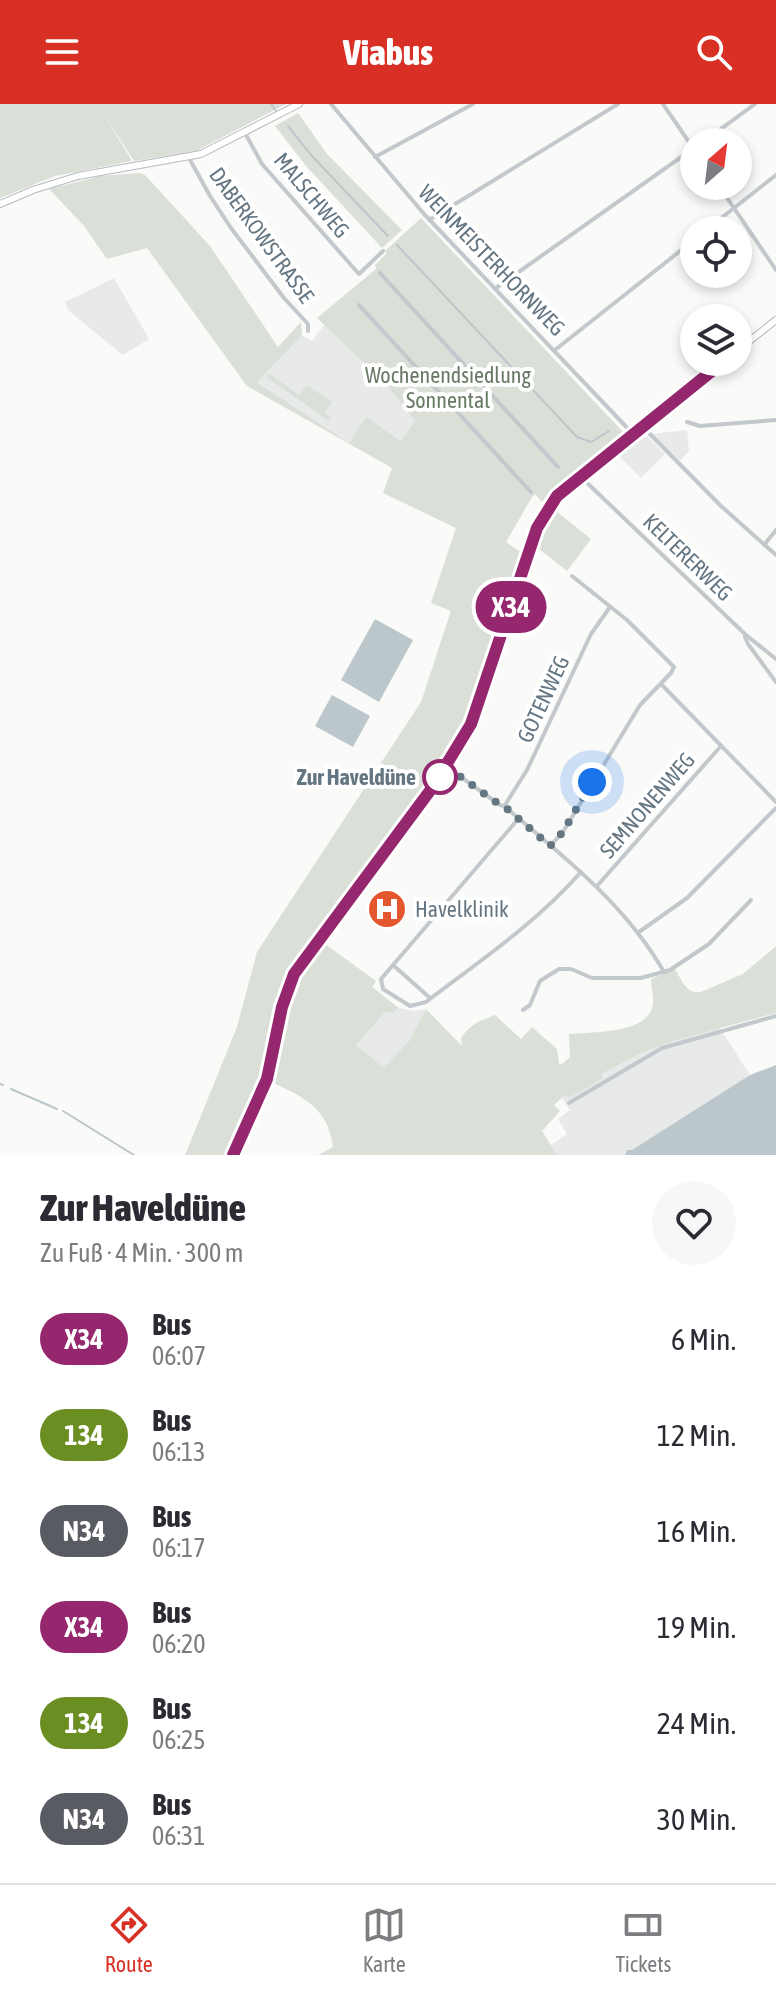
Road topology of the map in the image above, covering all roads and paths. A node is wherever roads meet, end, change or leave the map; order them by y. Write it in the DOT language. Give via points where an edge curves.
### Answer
graph roads {
  1 [pos="299,104"];
  2 [pos="331,104"];
  3 [pos="473,104"];
  4 [pos="618,104"];
  5 [pos="663,104"];
  6 [pos="755,104"];
  7 [pos="722,128"];
  8 [pos="680,129"];
  9 [pos="245,133"];
  10 [pos="375,157"];
  11 [pos="189,158"];
  12 [pos="680,159"];
  13 [pos="776,175"];
  14 [pos="729,200"];
  15 [pos="0,204"];
  16 [pos="734,208"];
  17 [pos="724,216"];
  18 [pos="429,220"];
  19 [pos="383,251"];
  20 [pos="680,251"];
  21 [pos="776,270"];
  22 [pos="380,273"];
  23 [pos="496,288"];
  24 [pos="359,305"];
  25 [pos="776,320"];
  26 [pos="308,331"];
  27 [pos="752,339"];
  28 [pos="555,350"];
  29 [pos="706,376"];
  30 [pos="776,420"];
  31 [pos="687,422"];
  32 [pos="643,427"];
  33 [pos="634,435"];
  34 [pos="558,467"];
  35 [pos="581,477"];
  36 [pos="531,492"];
  37 [pos="776,530"];
  38 [pos="764,545"];
  39 [pos="776,555"];
  40 [pos="572,576"];
  41 [pos="610,607"];
  42 [pos="746,635"];
  43 [pos="776,659"];
  44 [pos="776,682"];
  45 [pos="661,684"];
  46 [pos="721,746"];
  47 [pos="447,767"];
  48 [pos="776,805"];
  49 [pos="504,806"];
  50 [pos="519,818"];
  51 [pos="550,846"];
  52 [pos="581,872"];
  53 [pos="597,886"];
  54 [pos="751,900"];
  55 [pos="639,932"];
  56 [pos="393,965"];
  57 [pos="664,972"];
  58 [pos="431,999"];
  59 [pos="523,1010"];
  60 [pos="776,1016"];
  61 [pos="569,1103"];
  62 [pos="233,1155"];
  1 -- 9 [label="main road"];
  2 -- 10 [label="street, WEINMEISTERHORNWEG"];
  3 -- 10 [label="street"];
  4 -- 18 [label="street"];
  5 -- 8 [label="street"];
  6 -- 7 [label="street"];
  9 -- 11 [label="main road"];
  9 -- 19 [label="street, MALSCHWEG" via="262,164 359,274"];
  10 -- 18 [label="street, WEINMEISTERHORNWEG"];
  11 -- 15 [label="main road" via="103,171 46,185"];
  11 -- 26 [label="street, DABERKOWSTRASSE" via="214,204 308,324"];
  12 -- 23 [label="street"];
  13 -- 16 [label="street"];
  14 -- 16 [label="street"];
  16 -- 17 [label="street"];
  16 -- 21 [label="street"];
  18 -- 23 [label="street, WEINMEISTERHORNWEG"];
  20 -- 28 [label="street"];
  22 -- 34 [label="street"];
  23 -- 28 [label="street, WEINMEISTERHORNWEG"];
  24 -- 36 [label="street"];
  25 -- 27 [label="main road"];
  28 -- 33 [label="street, WEINMEISTERHORNWEG"];
  29 -- 32 [label="main road"];
  30 -- 31 [label="street" via="700,426"];
  32 -- 33 [label="main road"];
  32 -- 38 [label="street"];
  33 -- 35 [label="main road"];
  35 -- 42 [label="street, KELTERERWEG"];
  35 -- 47 [label="main road" via="552,502 537,528 471,724"];
  37 -- 38 [label="street"];
  38 -- 39 [label="street"];
  40 -- 41 [label="street"];
  41 -- 45 [label="street" via="672,663 674,670"];
  41 -- 49 [label="street, GOTENWEG" via="591,634 527,770"];
  42 -- 43 [label="street, KELTERERWEG"];
  42 -- 44 [label="street"];
  45 -- 46 [label="street"];
  45 -- 51 [label="street" via="640,705"];
  46 -- 48 [label="street"];
  46 -- 53 [label="street, SEMNONENWEG"];
  47 -- 49 [label="street"];
  47 -- 62 [label="main road" via="294,974 267,1079"];
  48 -- 55 [label="street" via="687,898"];
  49 -- 50 [label="street"];
  50 -- 51 [label="street"];
  50 -- 56 [label="street"];
  51 -- 52 [label="street"];
  52 -- 53 [label="street"];
  52 -- 58 [label="street" via="540,915"];
  53 -- 55 [label="street"];
  54 -- 57 [label="street" via="709,944"];
  55 -- 57 [label="street"];
  56 -- 58 [label="street"];
  56 -- 58 [label="street" via="381,979 383,989 410,1006"];
  57 -- 59 [label="street" via="641,978 592,978 559,969 540,981"];
  60 -- 61 [label="street" via="662,1048"];
}
